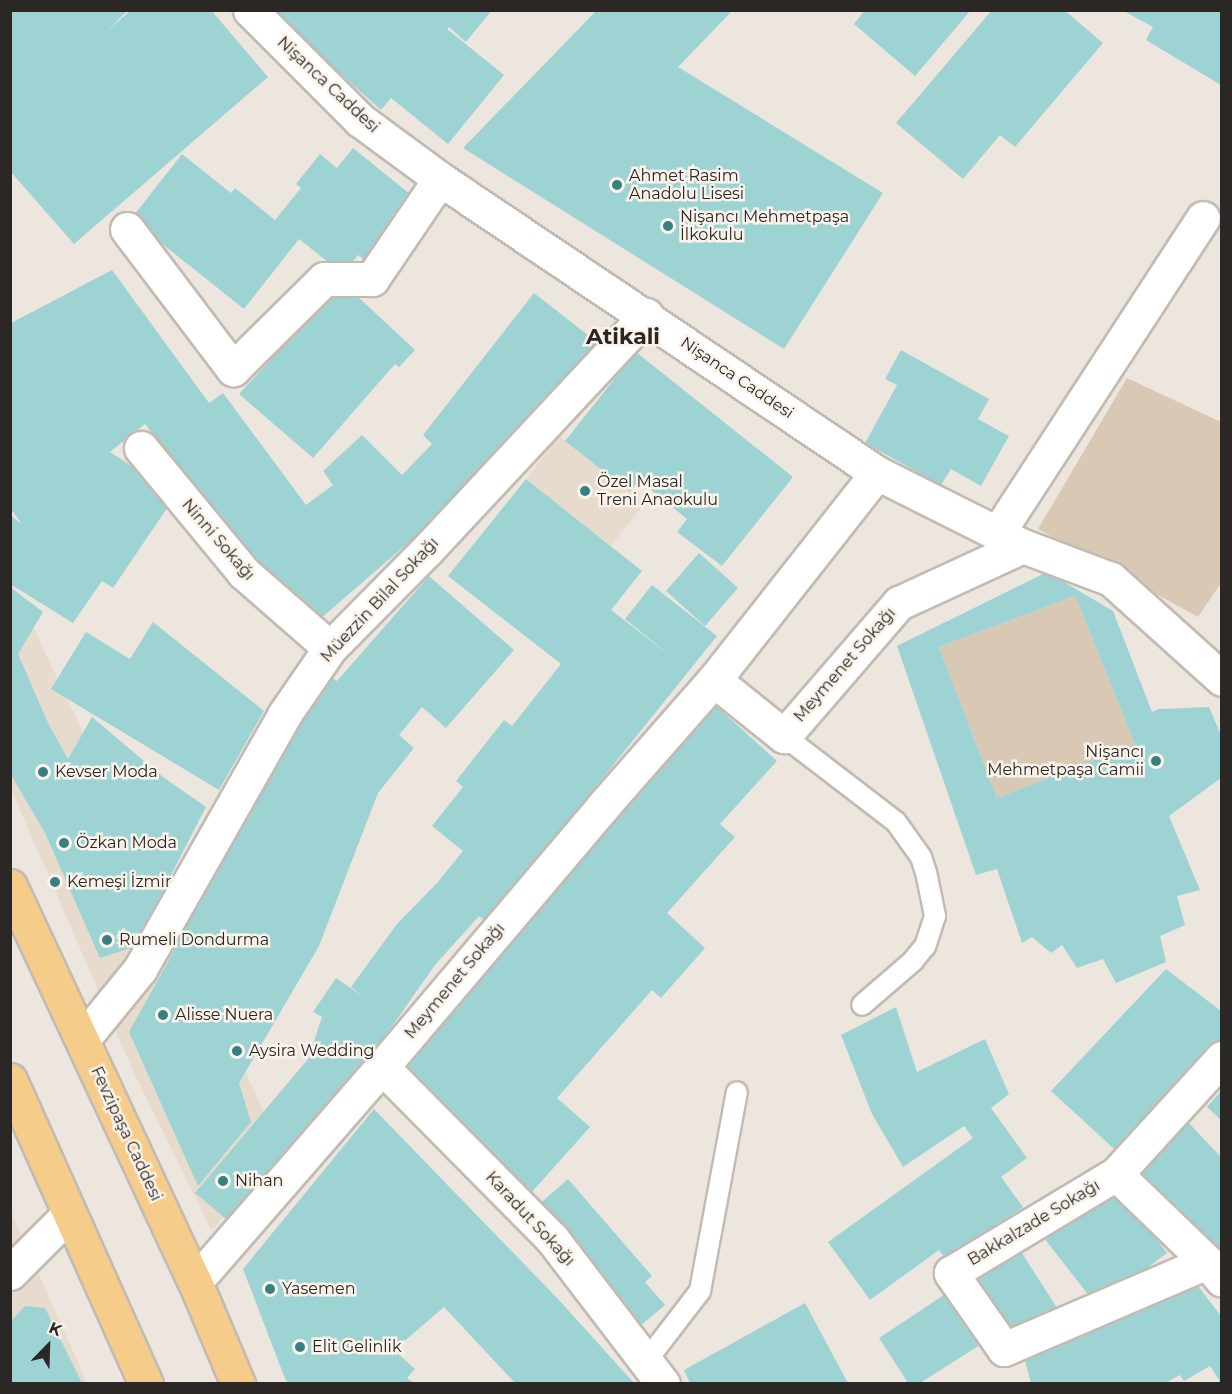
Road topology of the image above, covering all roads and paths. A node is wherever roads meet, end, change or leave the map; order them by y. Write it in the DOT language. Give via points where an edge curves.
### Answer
graph roads {
  1 [pos="250,10"];
  2 [pos="440,179"];
  3 [pos="1203,218"];
  4 [pos="127,229"];
  5 [pos="646,315"];
  6 [pos="141,448"];
  7 [pos="878,473"];
  8 [pos="1010,540"];
  9 [pos="330,648"];
  10 [pos="1221,679"];
  11 [pos="714,680"];
  12 [pos="784,736"];
  13 [pos="10,886"];
  14 [pos="862,1005"];
  15 [pos="83,1039"];
  16 [pos="1221,1058"];
  17 [pos="382,1067"];
  18 [pos="10,1080"];
  19 [pos="737,1092"];
  20 [pos="16,1114"];
  21 [pos="1116,1174"];
  22 [pos="69,1214"];
  23 [pos="1214,1271"];
  24 [pos="10,1273"];
  25 [pos="195,1282"];
  26 [pos="655,1372"];
  27 [pos="146,1383"];
  28 [pos="238,1383"];
  1 -- 2 [label="street, Nişanca Caddesi" via="360,120"];
  2 -- 4 [label="street" via="372,279 324,279 233,369"];
  2 -- 5 [label="street, Nişanca Caddesi"];
  3 -- 8 [label="street"];
  5 -- 7 [label="street, Nişanca Caddesi"];
  5 -- 9 [label="street, Müezzin Bilal Sokağı"];
  6 -- 9 [label="street, Ninni Sokağı" via="244,573"];
  7 -- 8 [label="street, Nişanca Caddesi"];
  7 -- 11 [label="street, Meymenet Sokağı"];
  8 -- 10 [label="street, Nişanca Caddesi" via="1111,579"];
  8 -- 12 [label="street, Meymenet Sokağı" via="899,603"];
  9 -- 15 [label="street, Müezzin Bilal Sokağı" via="284,715 140,969"];
  11 -- 12 [label="street, Meymenet Sokağı"];
  11 -- 17 [label="street, Meymenet Sokağı"];
  12 -- 14 [label="lane" via="896,822 921,857 926,872 935,916 925,946"];
  13 -- 15 [label="main road, Fevzipaşa Caddesi"];
  15 -- 25 [label="main road, Fevzipaşa Caddesi"];
  16 -- 21 [label="street, Bakkalzade Sokağı"];
  17 -- 25 [label="street, Meymenet Sokağı"];
  17 -- 26 [label="street, Karadut Sokağı" via="553,1240"];
  18 -- 20 [label="main road"];
  19 -- 26 [label="lane" via="700,1291"];
  20 -- 22 [label="main road"];
  21 -- 23 [label="street"];
  21 -- 23 [label="street, Bakkalzade Sokağı" via="951,1273 1004,1349"];
  22 -- 24 [label="street"];
  22 -- 27 [label="main road"];
  25 -- 28 [label="main road, Fevzipaşa Caddesi"];
}
